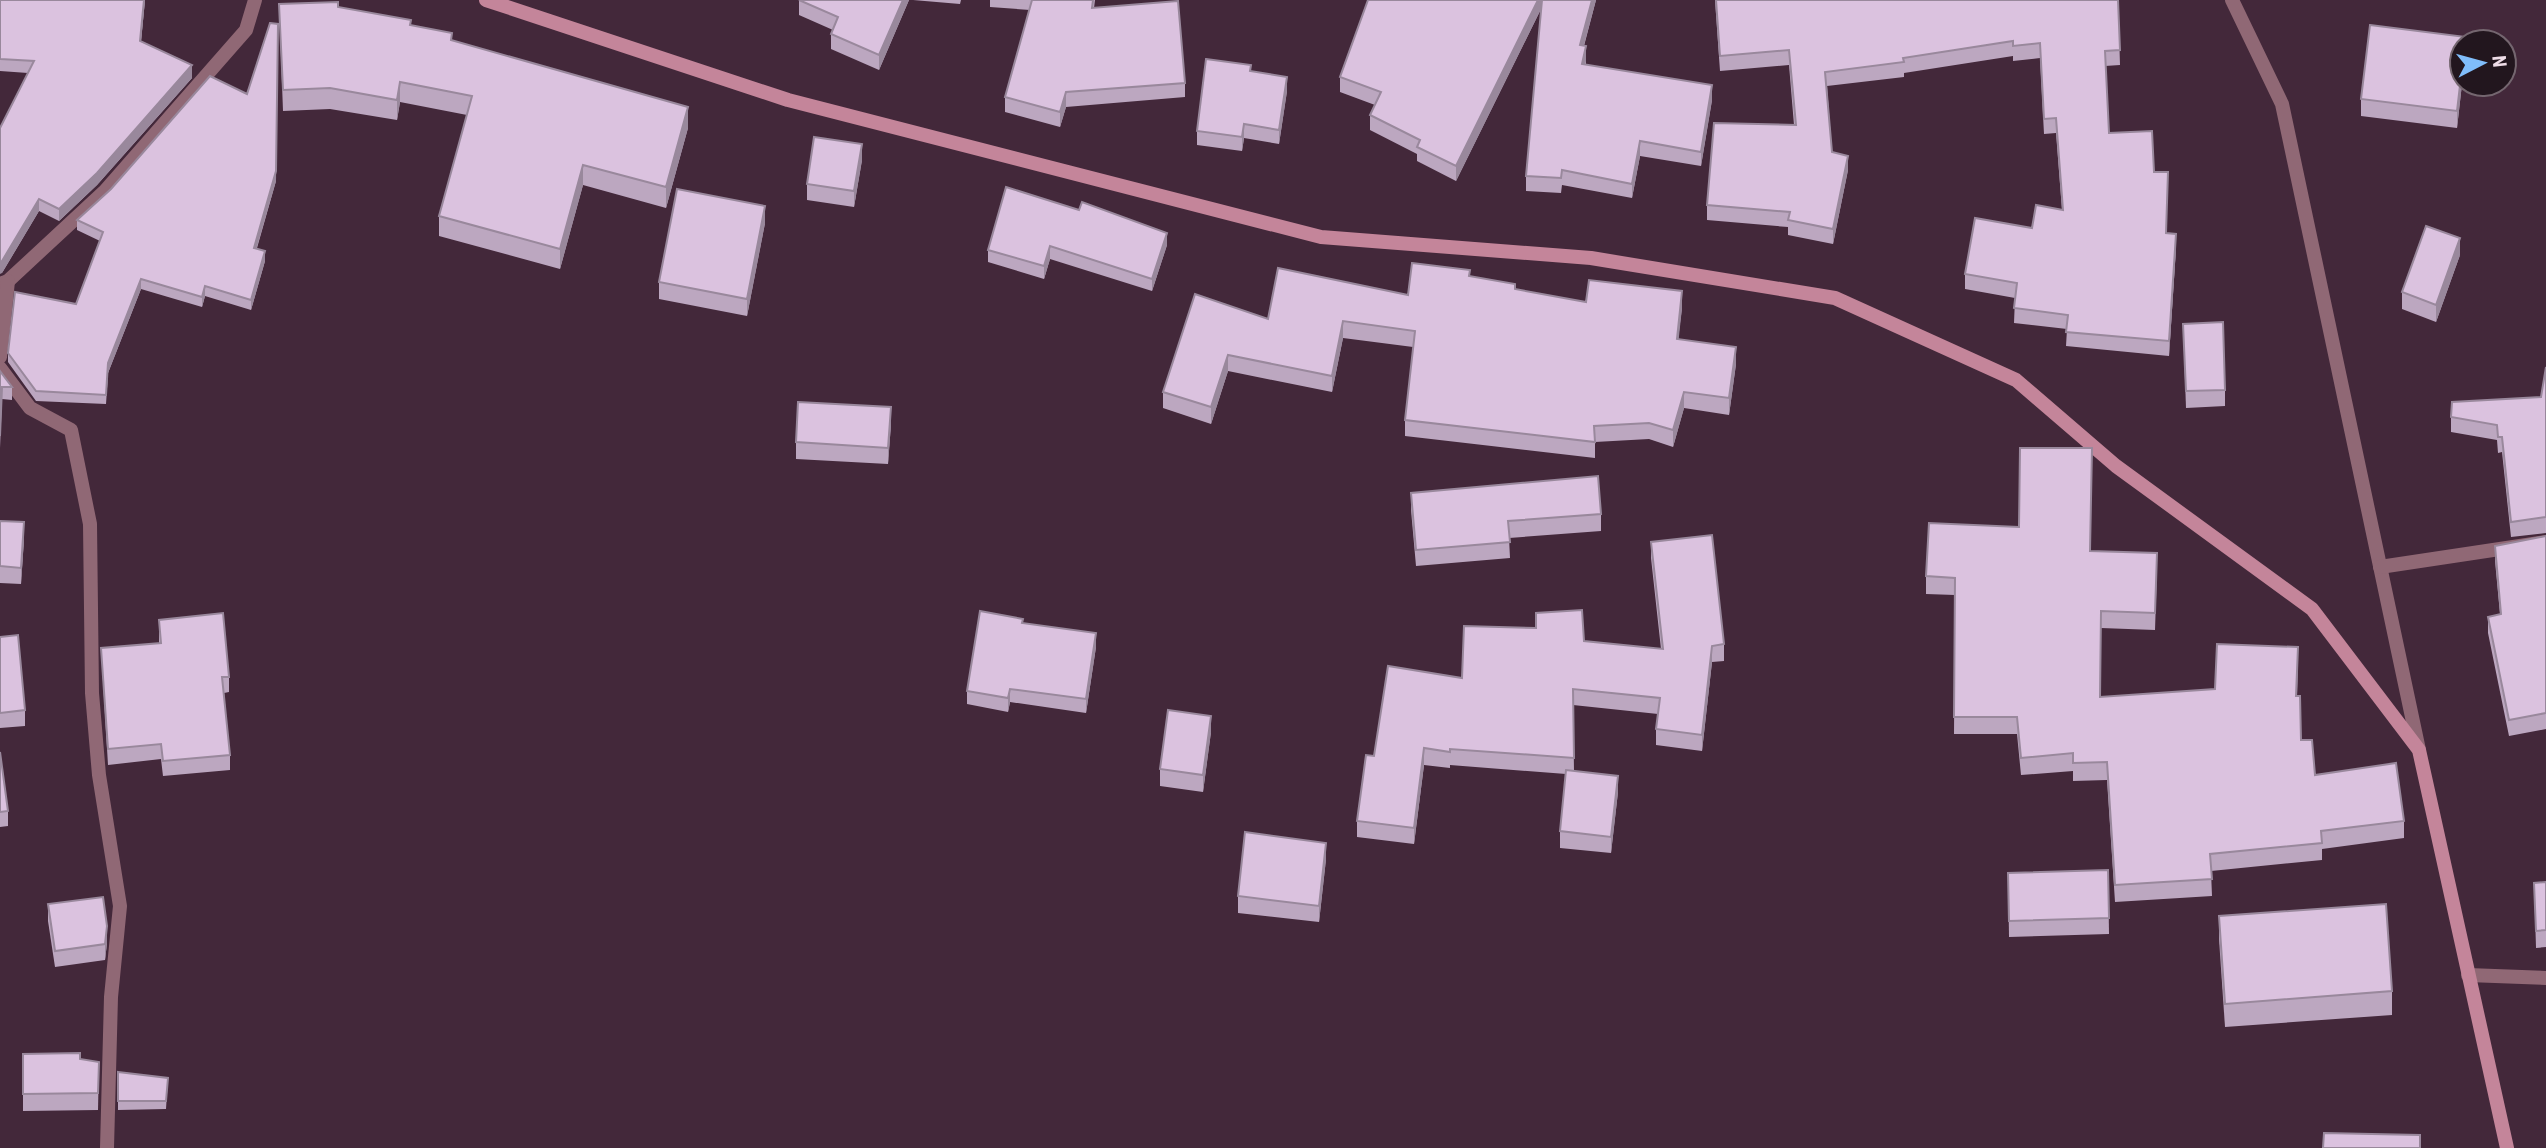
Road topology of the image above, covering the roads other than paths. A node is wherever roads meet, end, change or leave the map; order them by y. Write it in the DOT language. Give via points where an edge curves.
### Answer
graph roads {
  1 [pos="255,0"];
  2 [pos="486,0"];
  3 [pos="2232,0"];
  4 [pos="4,282"];
  5 [pos="0,357"];
  6 [pos="0,368"];
  7 [pos="2546,542"];
  8 [pos="2380,568"];
  9 [pos="2419,750"];
  10 [pos="2468,975"];
  11 [pos="2546,978"];
  12 [pos="107,1148"];
  13 [pos="2507,1148"];
  1 -- 4 [label="street" via="246,30 104,192"];
  2 -- 9 [label="main road" via="788,100 1321,237 1591,258 1835,298 2015,380 2116,466 2312,609"];
  3 -- 8 [label="street" via="2282,104"];
  4 -- 5 [label="street"];
  6 -- 12 [label="street" via="30,408 71,430 90,524 92,693 99,775 120,905 111,997"];
  7 -- 8 [label="street"];
  8 -- 9 [label="street"];
  9 -- 10 [label="main road"];
  10 -- 11 [label="street"];
  10 -- 13 [label="main road"];
}
